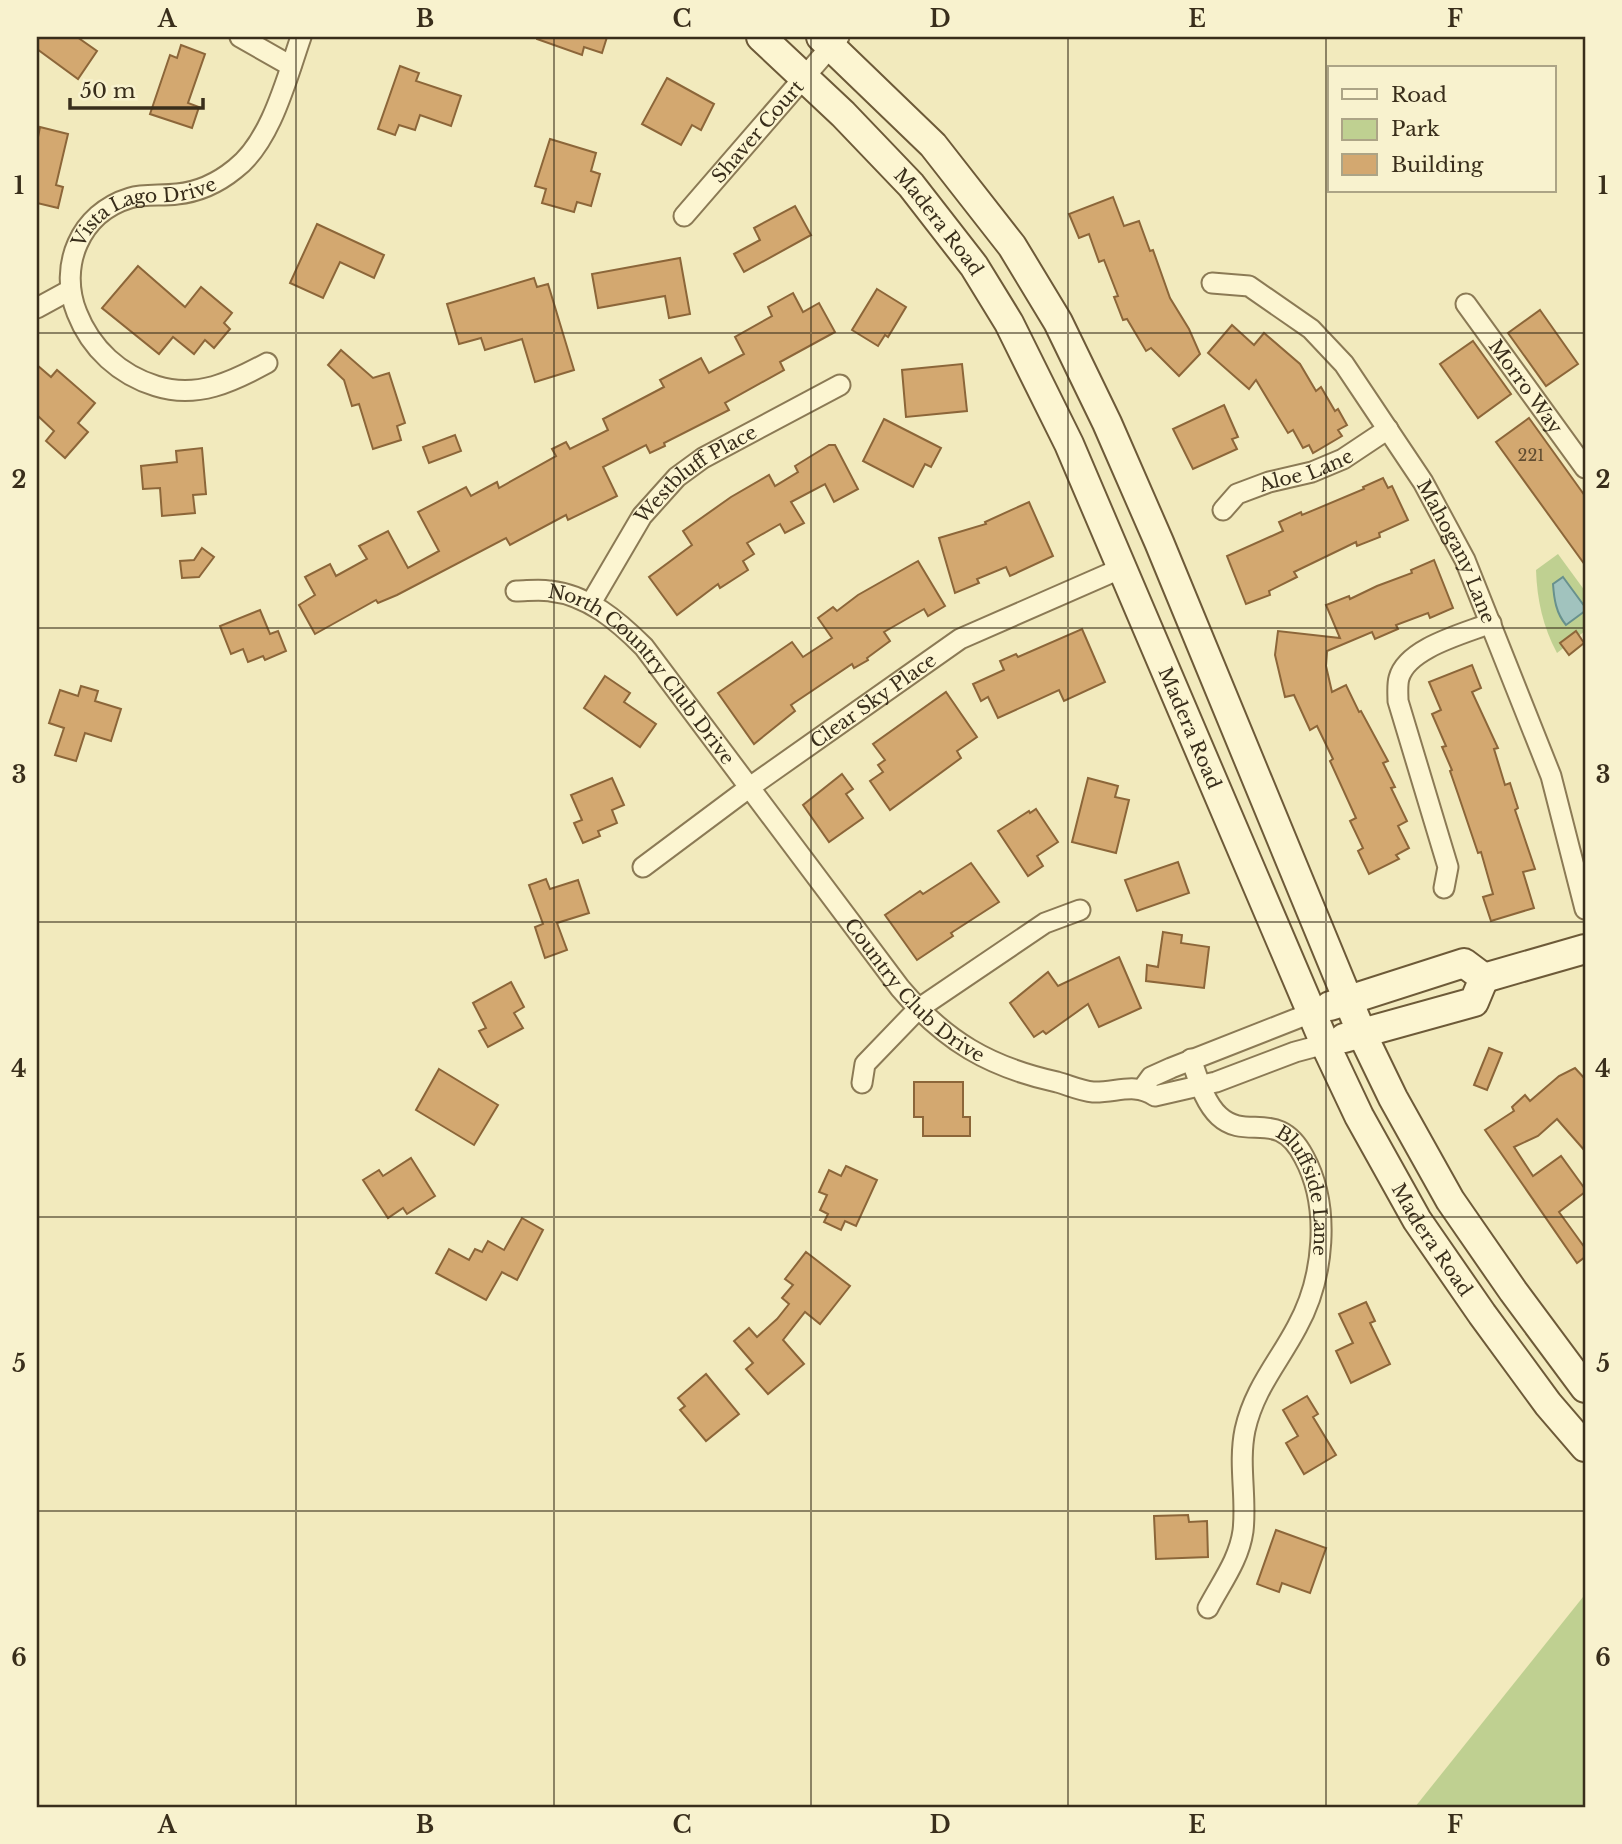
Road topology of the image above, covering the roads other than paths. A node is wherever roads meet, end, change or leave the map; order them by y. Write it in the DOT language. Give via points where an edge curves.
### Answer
graph roads {
  1 [pos="240,37"];
  2 [pos="301,37"];
  3 [pos="761,37"];
  4 [pos="830,40"];
  5 [pos="291,66"];
  6 [pos="804,76"];
  7 [pos="684,216"];
  8 [pos="1212,283"];
  9 [pos="70,290"];
  10 [pos="1466,304"];
  11 [pos="37,308"];
  12 [pos="267,363"];
  13 [pos="840,385"];
  14 [pos="1388,429"];
  15 [pos="1585,468"];
  16 [pos="1223,510"];
  17 [pos="1122,568"];
  18 [pos="516,592"];
  19 [pos="591,603"];
  20 [pos="1491,623"];
  21 [pos="750,787"];
  22 [pos="1580,865"];
  23 [pos="643,867"];
  24 [pos="1444,888"];
  25 [pos="1585,909"];
  26 [pos="1080,910"];
  27 [pos="1585,948"];
  28 [pos="1484,978"];
  29 [pos="1349,1000"];
  30 [pos="918,1009"];
  31 [pos="1311,1013"];
  32 [pos="1362,1034"];
  33 [pos="1325,1044"];
  34 [pos="1191,1059"];
  35 [pos="862,1083"];
  36 [pos="1201,1086"];
  37 [pos="1143,1088"];
  38 [pos="1585,1388"];
  39 [pos="1585,1447"];
  40 [pos="1208,1608"];
  1 -- 5 [label="street"];
  2 -- 5 [label="street, Vista Lago Drive"];
  3 -- 6 [label="main road, Madera Road"];
  4 -- 6 [label="street, Shaver Court"];
  4 -- 29 [label="main road, Madera Road" via="933,145 1012,246 1058,322 1154,530"];
  5 -- 9 [label="street, Vista Lago Drive" via="258,144 237,168 208,186 181,194 114,203 89,222 71,259"];
  6 -- 7 [label="street, Shaver Court"];
  6 -- 17 [label="main road, Madera Road" via="911,185 974,266 1041,385"];
  8 -- 14 [label="street, Mahogany Lane" via="1249,286 1311,329 1344,364"];
  9 -- 11 [label="street"];
  9 -- 12 [label="street, Vista Lago Drive" via="77,314 94,343 111,363 144,383 169,391 201,391"];
  10 -- 15 [label="street, Morro Way"];
  13 -- 19 [label="street, Westbluff Place" via="677,477 642,516"];
  14 -- 16 [label="street, Aloe Lane" via="1343,459 1237,494"];
  14 -- 20 [label="street, Mahogany Lane" via="1446,521"];
  17 -- 21 [label="street, Clear Sky Place" via="960,639"];
  17 -- 31 [label="main road, Madera Road"];
  18 -- 19 [label="street, North Country Club Drive" via="551,591"];
  19 -- 21 [label="street, North Country Club Drive" via="644,646"];
  20 -- 22 [label="street, Mahogany Lane" via="1551,776"];
  20 -- 24 [label="street" via="1416,653 1398,680 1398,701 1448,867"];
  21 -- 23 [label="street, Clear Sky Place"];
  21 -- 30 [label="street, Country Club Drive"];
  22 -- 25 [label="street, Mahogany Lane"];
  26 -- 30 [label="street" via="1045,923"];
  27 -- 28 [label="main road"];
  28 -- 29 [label="main road" via="1464,963"];
  28 -- 32 [label="main road" via="1474,1002"];
  29 -- 31 [label="main road"];
  29 -- 32 [label="main road, Madera Road"];
  30 -- 35 [label="street" via="864,1064"];
  30 -- 37 [label="street, Country Club Drive" via="970,1051 1018,1072 1092,1092"];
  31 -- 33 [label="main road, Madera Road"];
  31 -- 34 [label="street"];
  32 -- 33 [label="main road"];
  32 -- 38 [label="main road, Madera Road" via="1450,1200"];
  33 -- 36 [label="street, Country Club Drive"];
  33 -- 39 [label="main road, Madera Road" via="1417,1220 1548,1404"];
  34 -- 36 [label="street, Bluffside Lane"];
  34 -- 37 [label="street" via="1151,1077"];
  36 -- 37 [label="street, Country Club Drive" via="1155,1096"];
  36 -- 40 [label="street, Bluffside Lane" via="1214,1111 1227,1123 1265,1126 1282,1132 1297,1145 1314,1185 1320,1242 1308,1303 1252,1404 1241,1460 1240,1547"];
}
